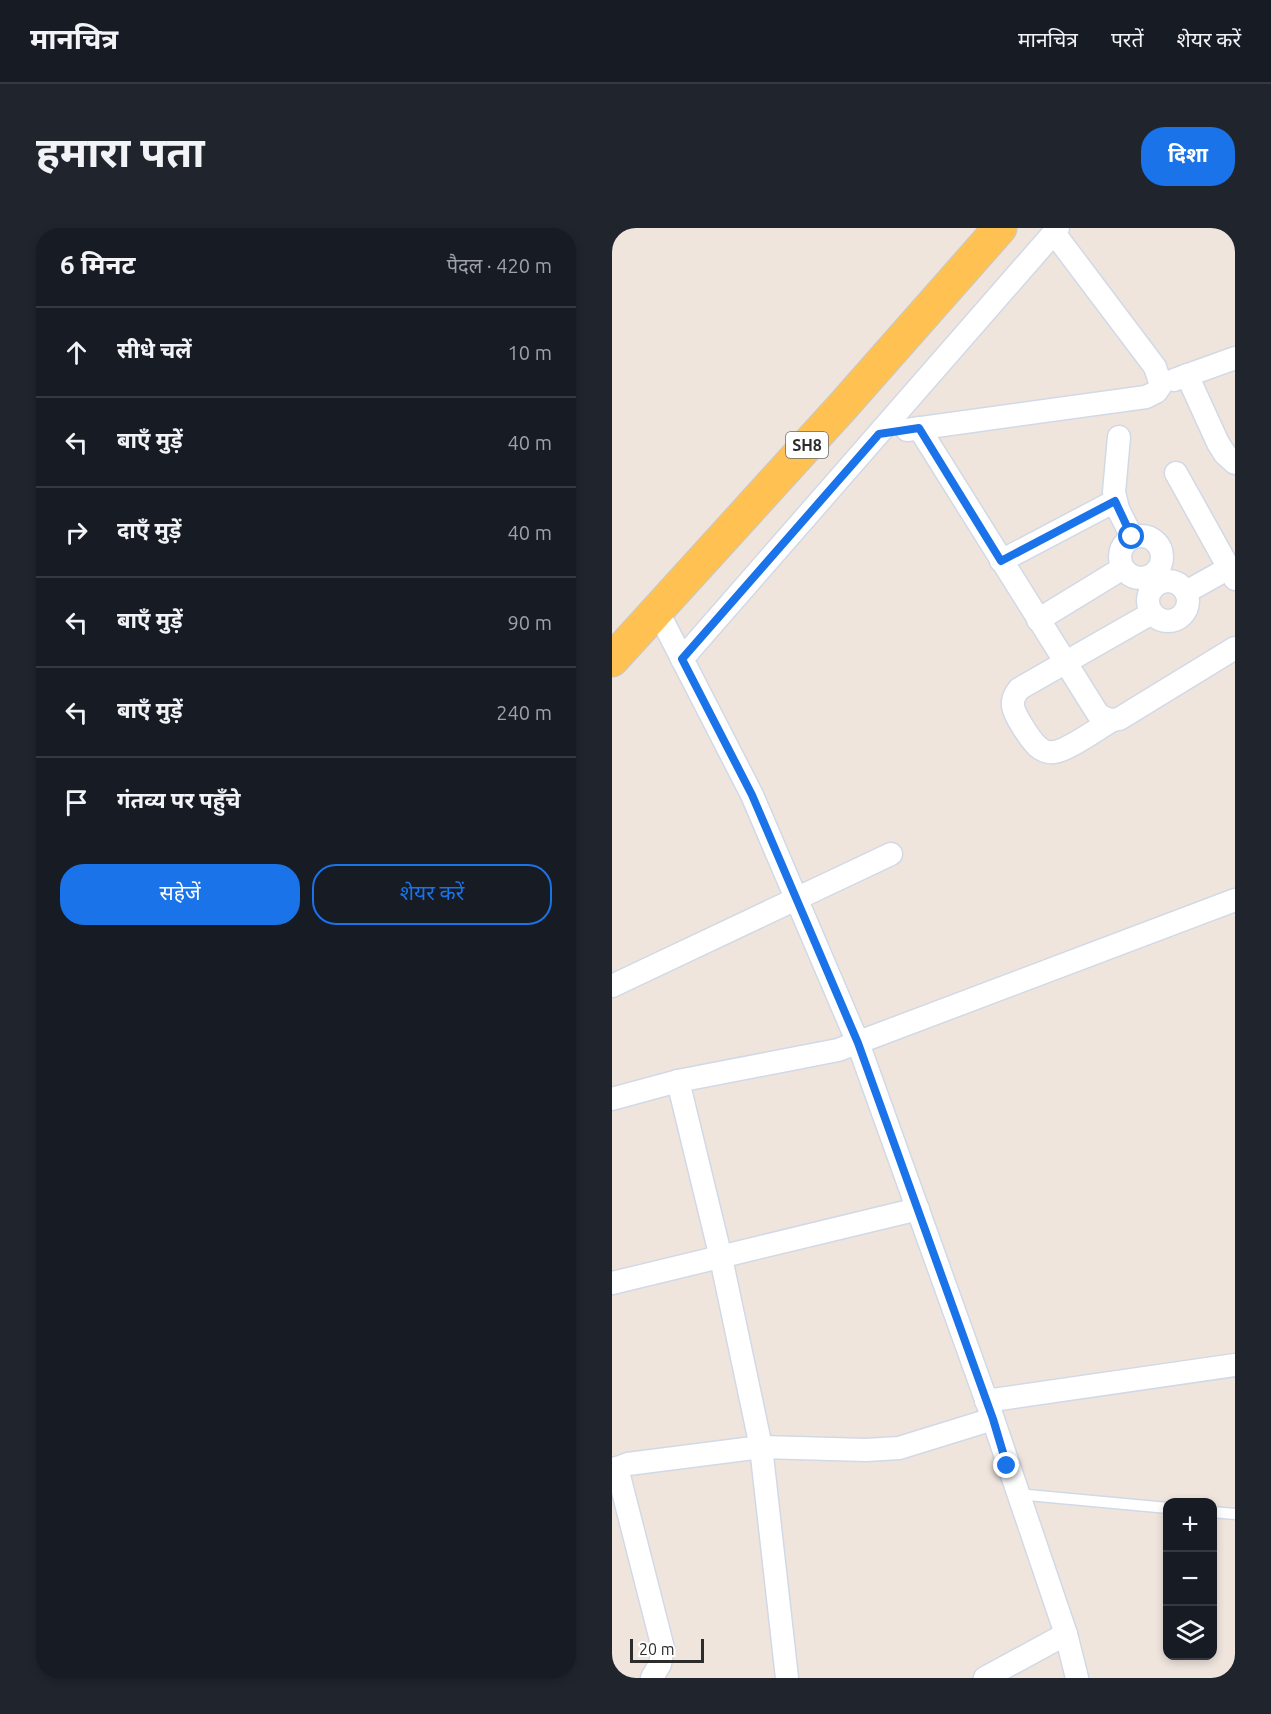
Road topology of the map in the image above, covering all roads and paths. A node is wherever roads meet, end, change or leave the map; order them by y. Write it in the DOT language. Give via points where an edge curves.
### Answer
graph roads {
  1 [pos="1000,228"];
  2 [pos="1056,230"];
  3 [pos="1235,358"];
  4 [pos="1188,375"];
  5 [pos="1161,385"];
  6 [pos="919,428"];
  7 [pos="879,434"];
  8 [pos="1119,437"];
  9 [pos="1235,463"];
  10 [pos="1176,473"];
  11 [pos="1115,501"];
  12 [pos="1132,537"];
  13 [pos="1001,561"];
  14 [pos="1123,568"];
  15 [pos="1232,573"];
  16 [pos="657,610"];
  17 [pos="1038,620"];
  18 [pos="1235,648"];
  19 [pos="682,659"];
  20 [pos="612,660"];
  21 [pos="1064,662"];
  22 [pos="1111,721"];
  23 [pos="891,854"];
  24 [pos="797,898"];
  25 [pos="1235,900"];
  26 [pos="612,986"];
  27 [pos="858,1043"];
  28 [pos="678,1081"];
  29 [pos="612,1099"];
  30 [pos="918,1209"];
  31 [pos="721,1258"];
  32 [pos="612,1283"];
  33 [pos="1235,1365"];
  34 [pos="989,1410"];
  35 [pos="761,1448"];
  36 [pos="615,1469"];
  37 [pos="1017,1494"];
  38 [pos="1163,1508"];
  39 [pos="1217,1512"];
  40 [pos="1235,1514"];
  41 [pos="1066,1634"];
  42 [pos="652,1678"];
  43 [pos="787,1678"];
  44 [pos="985,1678"];
  45 [pos="1077,1678"];
  1 -- 16 [label="main road, SH8"];
  2 -- 5 [label="street" via="1155,367"];
  2 -- 7 [label="street"];
  3 -- 4 [label="street"];
  4 -- 5 [label="street"];
  4 -- 9 [label="street" via="1218,443"];
  5 -- 6 [label="street" via="1146,397"];
  6 -- 7 [label="street"];
  6 -- 13 [label="street"];
  7 -- 19 [label="street"];
  8 -- 11 [label="street"];
  10 -- 15 [label="street"];
  11 -- 12 [label="street"];
  11 -- 13 [label="street"];
  12 -- 14 [label="street" via="1119,554"];
  12 -- 14 [label="street" via="1145,536 1157,542 1162,561 1155,573 1142,578"];
  13 -- 17 [label="street"];
  14 -- 17 [label="street"];
  15 -- 21 [label="street" via="1186,592 1177,583 1158,583 1149,593 1152,613"];
  16 -- 19 [label="street"];
  16 -- 20 [label="main road, SH8"];
  17 -- 21 [label="street"];
  18 -- 22 [label="street"];
  19 -- 24 [label="street" via="752,795"];
  21 -- 22 [label="street" via="1098,714"];
  21 -- 22 [label="street" via="1019,689 1014,697 1015,714 1038,747 1054,752 1063,749"];
  23 -- 24 [label="street"];
  24 -- 26 [label="street"];
  24 -- 27 [label="street"];
  25 -- 27 [label="street"];
  27 -- 28 [label="street" via="812,1056"];
  27 -- 30 [label="street"];
  28 -- 29 [label="street"];
  28 -- 31 [label="street"];
  30 -- 31 [label="street"];
  30 -- 34 [label="street"];
  31 -- 32 [label="street"];
  31 -- 35 [label="street"];
  33 -- 34 [label="street"];
  34 -- 35 [label="street" via="899,1448"];
  34 -- 37 [label="street"];
  35 -- 36 [label="street" via="628,1464"];
  35 -- 43 [label="street"];
  36 -- 42 [label="street" via="663,1648"];
  37 -- 38 [label="lane"];
  37 -- 41 [label="street"];
  39 -- 40 [label="lane"];
  41 -- 44 [label="street"];
  41 -- 45 [label="street"];
}
